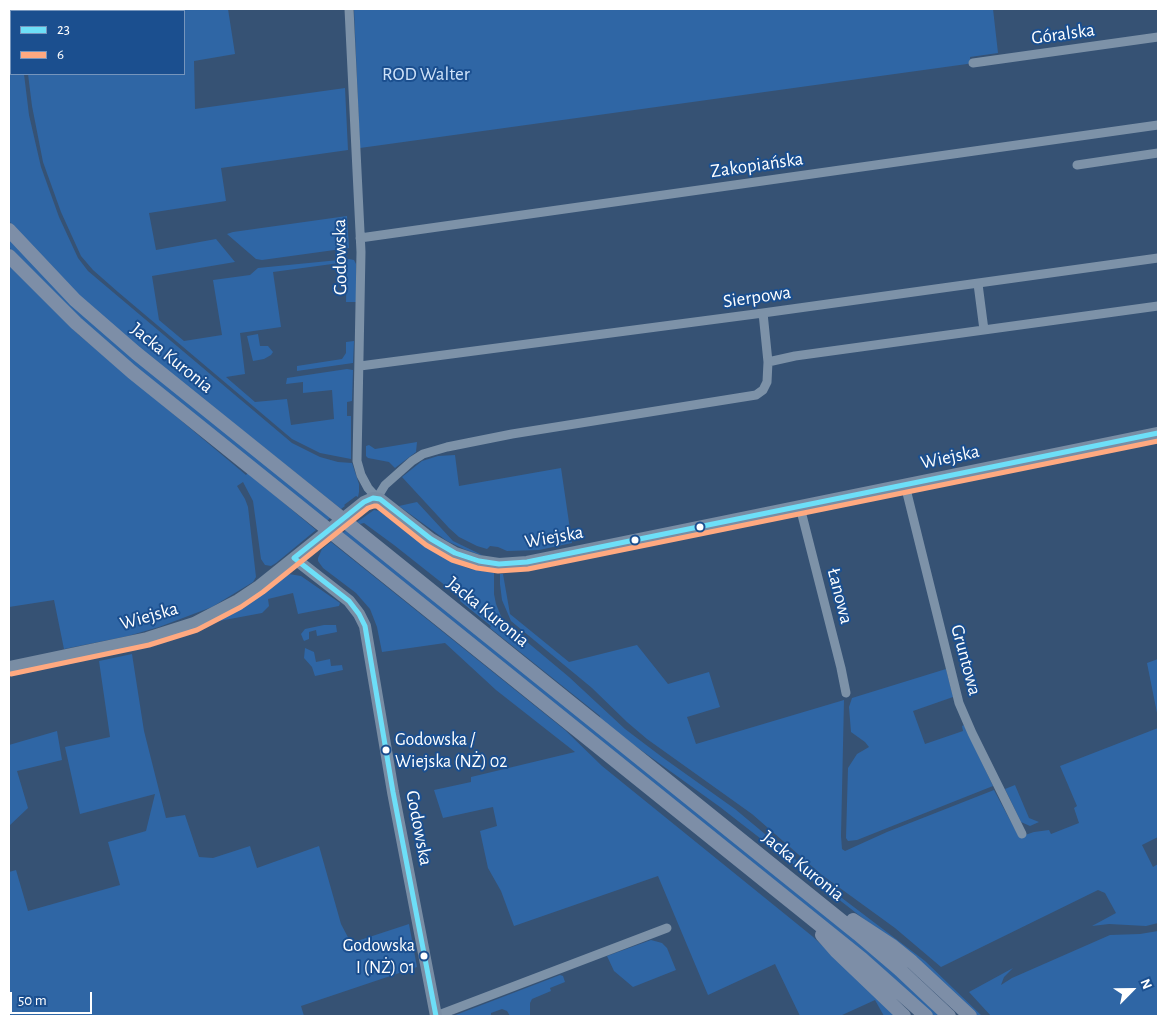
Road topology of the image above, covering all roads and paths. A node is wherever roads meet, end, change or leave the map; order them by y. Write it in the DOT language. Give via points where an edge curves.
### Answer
graph roads {
  1 [pos="349,9"];
  2 [pos="1158,37"];
  3 [pos="973,63"];
  4 [pos="1158,124"];
  5 [pos="1158,153"];
  6 [pos="1077,165"];
  7 [pos="9,230"];
  8 [pos="360,238"];
  9 [pos="9,256"];
  10 [pos="1158,258"];
  11 [pos="978,284"];
  12 [pos="1158,306"];
  13 [pos="762,313"];
  14 [pos="984,330"];
  15 [pos="768,362"];
  16 [pos="360,366"];
  17 [pos="1158,433"];
  18 [pos="905,486"];
  19 [pos="377,498"];
  20 [pos="800,507"];
  21 [pos="294,558"];
  22 [pos="9,667"];
  23 [pos="846,693"];
  24 [pos="1022,834"];
  25 [pos="820,903"];
  26 [pos="806,914"];
  27 [pos="667,928"];
  28 [pos="436,1016"];
  29 [pos="904,1016"];
  30 [pos="926,1016"];
  31 [pos="949,1016"];
  32 [pos="970,1016"];
  1 -- 8 [label="street, Godowska"];
  2 -- 3 [label="street, Góralska"];
  4 -- 8 [label="street, Zakopiańska"];
  5 -- 6 [label="street"];
  7 -- 25 [label="main road, Jacka Kuronia" via="82,306 147,362"];
  8 -- 16 [label="street, Godowska"];
  9 -- 26 [label="main road, Jacka Kuronia" via="76,324 132,372"];
  10 -- 11 [label="street, Sierpowa"];
  11 -- 13 [label="street, Sierpowa"];
  11 -- 14 [label="street"];
  12 -- 14 [label="street"];
  13 -- 15 [label="street"];
  13 -- 16 [label="street, Sierpowa"];
  14 -- 15 [label="street"];
  15 -- 19 [label="street" via="767,382 756,395 446,447 412,461 383,487"];
  16 -- 19 [label="street, Godowska" via="357,460 361,475"];
  17 -- 18 [label="street, Wiejska"];
  18 -- 20 [label="street, Wiejska"];
  18 -- 24 [label="street, Gruntowa" via="960,703"];
  19 -- 20 [label="street, Wiejska" via="442,546 469,558 499,564 540,560"];
  19 -- 21 [label="street, Wiejska" via="364,502"];
  20 -- 23 [label="street, Łanowa"];
  21 -- 22 [label="street, Wiejska" via="238,600 194,623 147,638"];
  21 -- 28 [label="street, Godowska" via="349,601 365,626"];
  25 -- 31 [label="main road, Jacka Kuronia"];
  25 -- 32 [label="main road" via="891,945"];
  26 -- 29 [label="main road" via="836,951"];
  26 -- 30 [label="main road, Jacka Kuronia"];
  27 -- 28 [label="street"];
}
